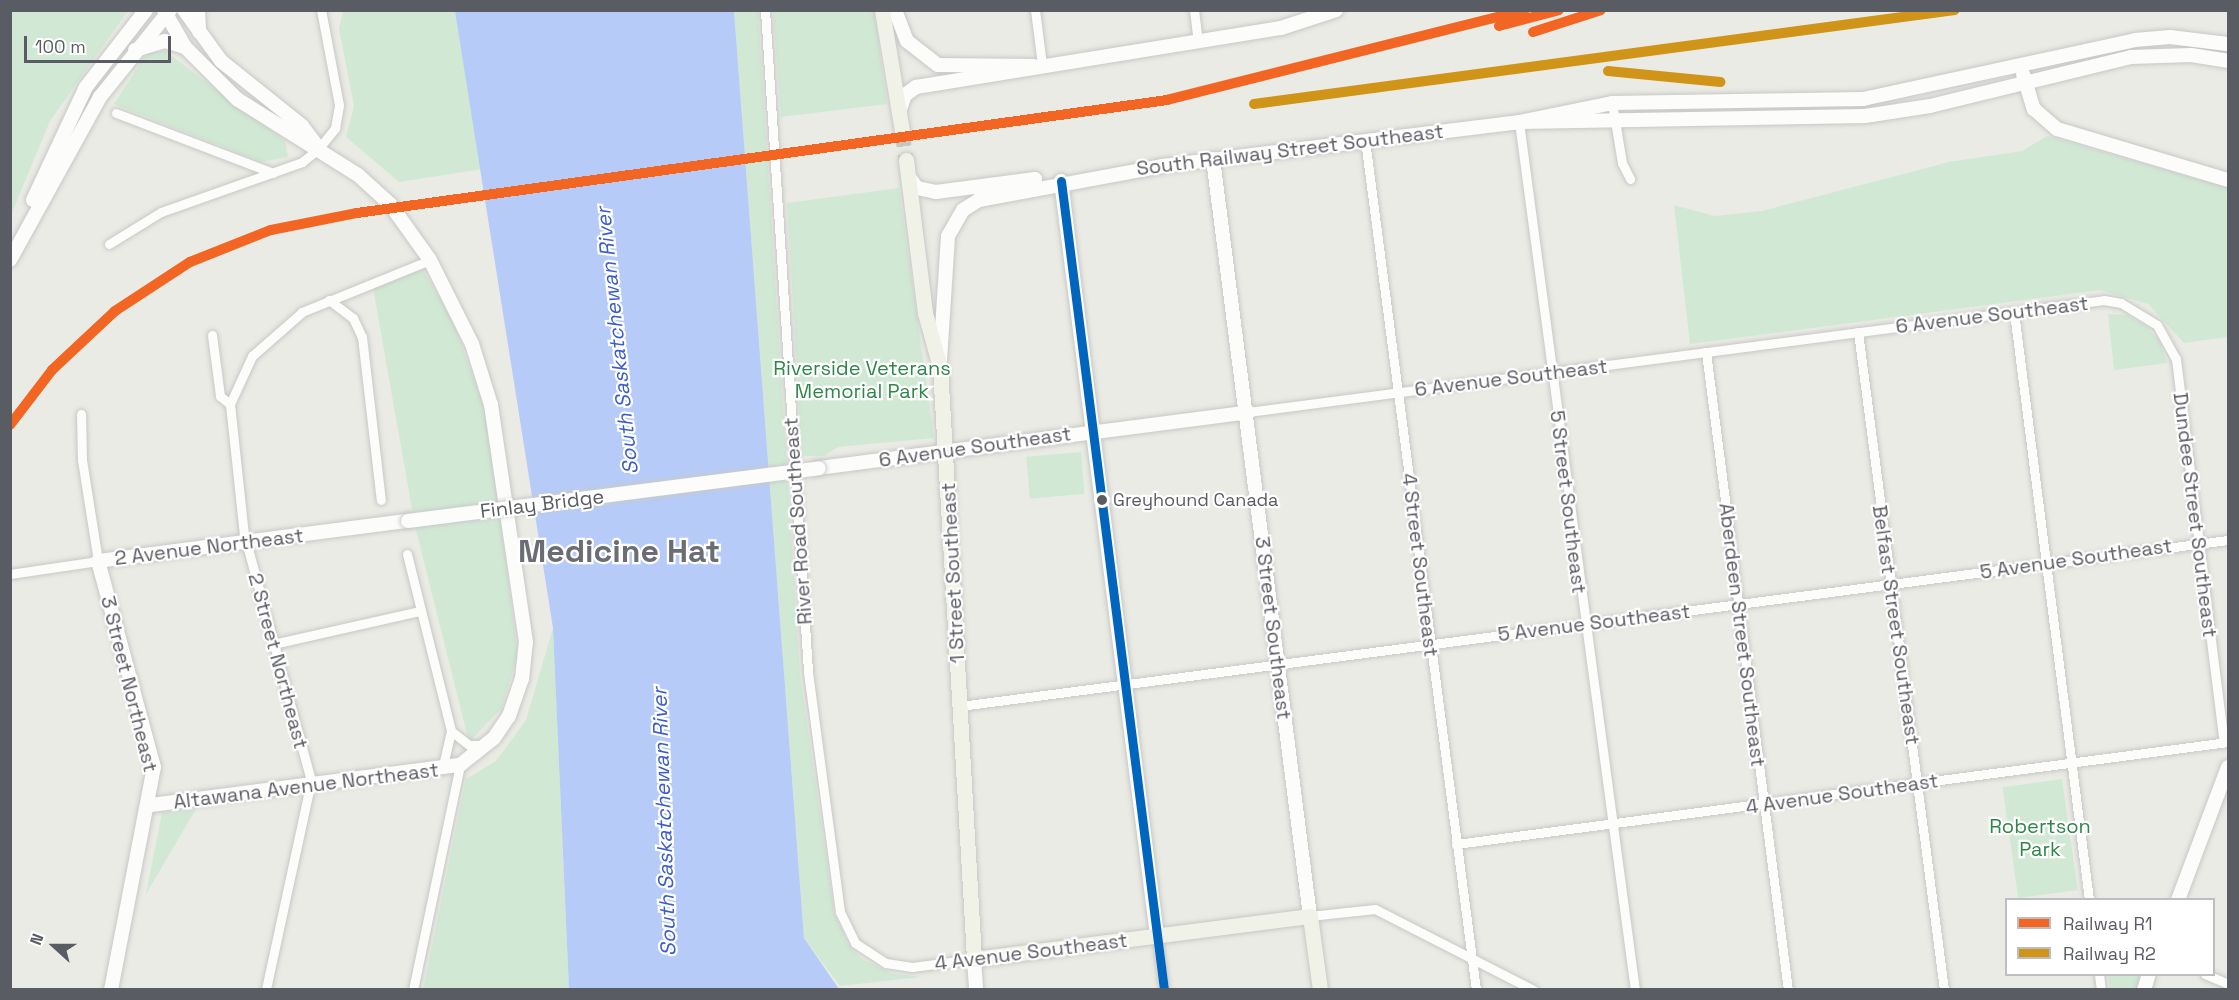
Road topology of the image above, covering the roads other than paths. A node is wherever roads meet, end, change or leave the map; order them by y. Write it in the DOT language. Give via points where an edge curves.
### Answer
graph roads {
  1 [pos="146,10"];
  2 [pos="184,10"];
  3 [pos="198,10"];
  4 [pos="321,10"];
  5 [pos="765,10"];
  6 [pos="1035,10"];
  7 [pos="1194,10"];
  8 [pos="1336,10"];
  9 [pos="886,11"];
  10 [pos="166,12"];
  11 [pos="201,37"];
  12 [pos="1198,42"];
  13 [pos="2229,44"];
  14 [pos="185,47"];
  15 [pos="133,51"];
  16 [pos="2229,61"];
  17 [pos="1038,65"];
  18 [pos="2022,65"];
  19 [pos="2025,81"];
  20 [pos="1612,103"];
  21 [pos="899,112"];
  22 [pos="116,113"];
  23 [pos="1614,121"];
  24 [pos="1519,122"];
  25 [pos="902,131"];
  26 [pos="1365,140"];
  27 [pos="319,148"];
  28 [pos="1213,159"];
  29 [pos="906,160"];
  30 [pos="273,173"];
  31 [pos="908,176"];
  32 [pos="1630,179"];
  33 [pos="2229,180"];
  34 [pos="1061,181"];
  35 [pos="109,244"];
  36 [pos="10,260"];
  37 [pos="430,260"];
  38 [pos="329,300"];
  39 [pos="2014,312"];
  40 [pos="1858,332"];
  41 [pos="212,335"];
  42 [pos="1706,352"];
  43 [pos="2176,359"];
  44 [pos="940,367"];
  45 [pos="1551,374"];
  46 [pos="1397,393"];
  47 [pos="230,404"];
  48 [pos="1248,412"];
  49 [pos="81,414"];
  50 [pos="1094,430"];
  51 [pos="946,451"];
  52 [pos="819,468"];
  53 [pos="381,500"];
  54 [pos="408,521"];
  55 [pos="2229,540"];
  56 [pos="246,543"];
  57 [pos="2199,543"];
  58 [pos="407,554"];
  59 [pos="98,561"];
  60 [pos="2046,562"];
  61 [pos="10,574"];
  62 [pos="1890,584"];
  63 [pos="1737,604"];
  64 [pos="420,611"];
  65 [pos="1584,625"];
  66 [pos="273,644"];
  67 [pos="1430,644"];
  68 [pos="1277,664"];
  69 [pos="1124,685"];
  70 [pos="960,706"];
  71 [pos="452,731"];
  72 [pos="2226,742"];
  73 [pos="486,745"];
  74 [pos="2070,764"];
  75 [pos="460,765"];
  76 [pos="2229,768"];
  77 [pos="442,769"];
  78 [pos="1917,784"];
  79 [pos="310,788"];
  80 [pos="1764,804"];
  81 [pos="151,805"];
  82 [pos="1610,824"];
  83 [pos="1456,844"];
  84 [pos="2089,898"];
  85 [pos="2179,898"];
  86 [pos="1310,916"];
  87 [pos="1157,936"];
  88 [pos="862,951"];
  89 [pos="1471,956"];
  90 [pos="974,959"];
  91 [pos="2150,976"];
  92 [pos="2208,976"];
  93 [pos="2229,984"];
  94 [pos="111,990"];
  95 [pos="266,990"];
  96 [pos="412,990"];
  97 [pos="976,990"];
  98 [pos="1164,990"];
  99 [pos="1320,990"];
  100 [pos="1476,990"];
  101 [pos="1533,990"];
  102 [pos="1635,990"];
  103 [pos="1788,990"];
  104 [pos="1944,990"];
  105 [pos="2144,990"];
  1 -- 36 [label="street" via="98,71 61,131"];
  2 -- 11 [label="street"];
  3 -- 11 [label="street"];
  4 -- 27 [label="street" via="339,105 335,128"];
  5 -- 88 [label="street, River Road Southeast" via="808,672 840,912"];
  6 -- 17 [label="street"];
  7 -- 12 [label="street"];
  8 -- 12 [label="street" via="1281,28"];
  9 -- 17 [label="street" via="907,41 938,65"];
  9 -- 21 [label="main road"];
  10 -- 14 [label="street"];
  10 -- 15 [label="street"];
  11 -- 27 [label="street" via="237,76 302,126"];
  12 -- 17 [label="street"];
  13 -- 18 [label="street, South Railway Street Southeast" via="2147,38"];
  14 -- 15 [label="street" via="165,42"];
  14 -- 27 [label="street" via="237,99 286,133"];
  15 -- 36 [label="street" via="69,149"];
  16 -- 19 [label="street, South Railway Street Southeast" via="2146,55"];
  17 -- 21 [label="street" via="1014,75 916,87 905,95"];
  18 -- 19 [label="street"];
  18 -- 20 [label="street, South Railway Street Southeast" via="1863,99"];
  19 -- 23 [label="street, South Railway Street Southeast" via="1930,106 1865,116"];
  19 -- 33 [label="street" via="2034,109 2057,129"];
  20 -- 23 [label="street"];
  20 -- 24 [label="street, South Railway Street Southeast"];
  21 -- 25 [label="main road"];
  22 -- 30 [label="street"];
  23 -- 24 [label="street, South Railway Street Southeast"];
  23 -- 32 [label="street"];
  24 -- 26 [label="street, South Railway Street Southeast"];
  24 -- 45 [label="street, 5 Street Southeast"];
  26 -- 28 [label="street, South Railway Street Southeast"];
  26 -- 46 [label="street, 4 Street Southeast"];
  27 -- 30 [label="street" via="302,162"];
  27 -- 37 [label="street" via="377,191"];
  28 -- 34 [label="street, South Railway Street Southeast"];
  28 -- 48 [label="street, 3 Street Southeast"];
  29 -- 31 [label="main road, 1 Street Southeast"];
  30 -- 35 [label="street" via="161,212"];
  31 -- 34 [label="street, South Railway Street Southeast" via="917,188 936,192 1038,178"];
  31 -- 44 [label="main road, 1 Street Southeast" via="925,313"];
  34 -- 44 [label="street, South Railway Street Southeast" via="979,200 954,222 944,255"];
  34 -- 50 [label="street"];
  37 -- 38 [label="street"];
  37 -- 73 [label="street" via="462,320 486,385 523,613 525,661 516,701"];
  38 -- 47 [label="street" via="311,306 261,346 244,368"];
  38 -- 53 [label="street" via="353,318 362,337"];
  39 -- 40 [label="street, 6 Avenue Southeast"];
  39 -- 43 [label="street, 6 Avenue Southeast" via="2121,303 2157,325"];
  39 -- 60 [label="street"];
  40 -- 42 [label="street, 6 Avenue Southeast"];
  40 -- 62 [label="street, Belfast Street Southeast"];
  41 -- 47 [label="street, 2 Street Northeast" via="220,396"];
  42 -- 45 [label="street, 6 Avenue Southeast"];
  42 -- 63 [label="street, Aberdeen Street Southeast"];
  43 -- 57 [label="street, Dundee Street Southeast"];
  44 -- 51 [label="main road, 1 Street Southeast"];
  45 -- 46 [label="street, 6 Avenue Southeast"];
  45 -- 65 [label="street, 5 Street Southeast"];
  46 -- 48 [label="street, 6 Avenue Southeast"];
  46 -- 67 [label="street, 4 Street Southeast"];
  47 -- 56 [label="street, 2 Street Northeast"];
  48 -- 50 [label="street, 6 Avenue Southeast"];
  48 -- 68 [label="street, 3 Street Southeast"];
  49 -- 59 [label="street, 3 Street Northeast" via="82,460"];
  50 -- 51 [label="street, 6 Avenue Southeast"];
  50 -- 69 [label="street"];
  51 -- 52 [label="street, 6 Avenue Southeast"];
  51 -- 70 [label="main road, 1 Street Southeast"];
  52 -- 54 [label="street, Finlay Bridge, bridge"];
  54 -- 56 [label="street, 2 Avenue Northeast"];
  55 -- 57 [label="street, 5 Avenue Southeast"];
  56 -- 59 [label="street, 2 Avenue Northeast"];
  56 -- 66 [label="street, 2 Street Northeast"];
  57 -- 60 [label="street, 5 Avenue Southeast"];
  57 -- 72 [label="street, Dundee Street Southeast"];
  58 -- 64 [label="street"];
  59 -- 61 [label="street, 2 Avenue Northeast"];
  59 -- 81 [label="street, 3 Street Northeast" via="154,767"];
  60 -- 62 [label="street, 5 Avenue Southeast"];
  60 -- 74 [label="street"];
  62 -- 63 [label="street, 5 Avenue Southeast"];
  62 -- 78 [label="street, Belfast Street Southeast"];
  63 -- 65 [label="street, 5 Avenue Southeast"];
  63 -- 80 [label="street, Aberdeen Street Southeast"];
  64 -- 66 [label="street"];
  64 -- 71 [label="street"];
  65 -- 67 [label="street, 5 Avenue Southeast"];
  65 -- 82 [label="street, 5 Street Southeast"];
  66 -- 79 [label="street, 2 Street Northeast"];
  67 -- 68 [label="street, 5 Avenue Southeast"];
  67 -- 83 [label="street, 4 Street Southeast"];
  68 -- 69 [label="street, 5 Avenue Southeast"];
  68 -- 86 [label="street, 3 Street Southeast"];
  69 -- 70 [label="street, 5 Avenue Southeast"];
  69 -- 87 [label="street"];
  70 -- 90 [label="main road, 1 Street Southeast"];
  71 -- 73 [label="street" via="469,745"];
  71 -- 77 [label="street"];
  72 -- 74 [label="street, 4 Avenue Southeast"];
  73 -- 75 [label="street"];
  74 -- 78 [label="street, 4 Avenue Southeast"];
  74 -- 84 [label="street"];
  75 -- 77 [label="street, Altawana Avenue Northeast"];
  75 -- 96 [label="street"];
  76 -- 85 [label="street"];
  77 -- 79 [label="street, Altawana Avenue Northeast"];
  78 -- 80 [label="street, 4 Avenue Southeast"];
  78 -- 104 [label="street, Belfast Street Southeast"];
  79 -- 81 [label="street, Altawana Avenue Northeast"];
  79 -- 95 [label="street, 2 Street Northeast"];
  80 -- 82 [label="street, 4 Avenue Southeast"];
  80 -- 103 [label="street, Aberdeen Street Southeast"];
  81 -- 94 [label="street, 3 Street Northeast"];
  82 -- 83 [label="street, 4 Avenue Southeast"];
  82 -- 102 [label="street, 5 Street Southeast"];
  83 -- 89 [label="street, 4 Street Southeast"];
  86 -- 87 [label="main road, 4 Avenue Southeast"];
  86 -- 89 [label="street" via="1375,909"];
  86 -- 99 [label="main road, 3 Street Southeast"];
  87 -- 90 [label="main road, 4 Avenue Southeast"];
  87 -- 98 [label="street"];
  88 -- 90 [label="street, 4 Avenue Southeast" via="886,963 912,967"];
  89 -- 100 [label="street, 4 Street Southeast"];
  89 -- 101 [label="street"];
  90 -- 97 [label="street, 1 Street Southeast"];
  91 -- 105 [label="street"];
  92 -- 93 [label="street"];
}
